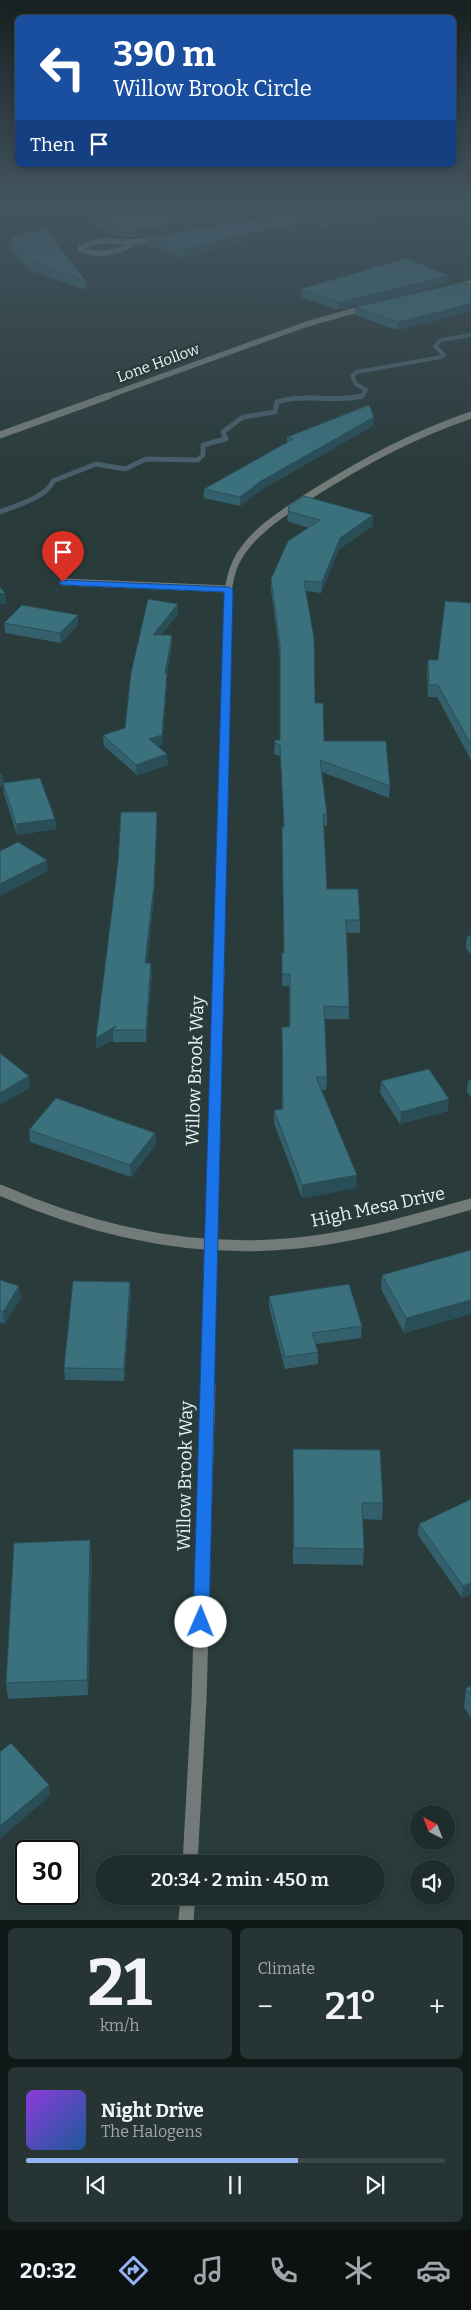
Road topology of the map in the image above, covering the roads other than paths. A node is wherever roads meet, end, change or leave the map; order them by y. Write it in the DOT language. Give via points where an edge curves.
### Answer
graph roads {
  1 [pos="371,306"];
  2 [pos="471,415"];
  3 [pos="0,435"];
  4 [pos="63,582"];
  5 [pos="229,590"];
  6 [pos="0,1190"];
  7 [pos="471,1204"];
  8 [pos="210,1244"];
  9 [pos="190,1855"];
  10 [pos="187,1905"];
  11 [pos="186,1920"];
  1 -- 3 [label="street, Lone Hollow" via="298,327"];
  2 -- 5 [label="street, Willow Brook Way" via="408,437 377,452 280,515 242,552 232,570"];
  4 -- 5 [label="street"];
  5 -- 8 [label="street, Willow Brook Way"];
  6 -- 8 [label="street, High Mesa Drive" via="32,1206 85,1225 161,1240"];
  7 -- 8 [label="street, High Mesa Drive" via="338,1238 267,1245"];
  8 -- 9 [label="street, Willow Brook Way" via="199,1700"];
  10 -- 11 [label="street"];
}
